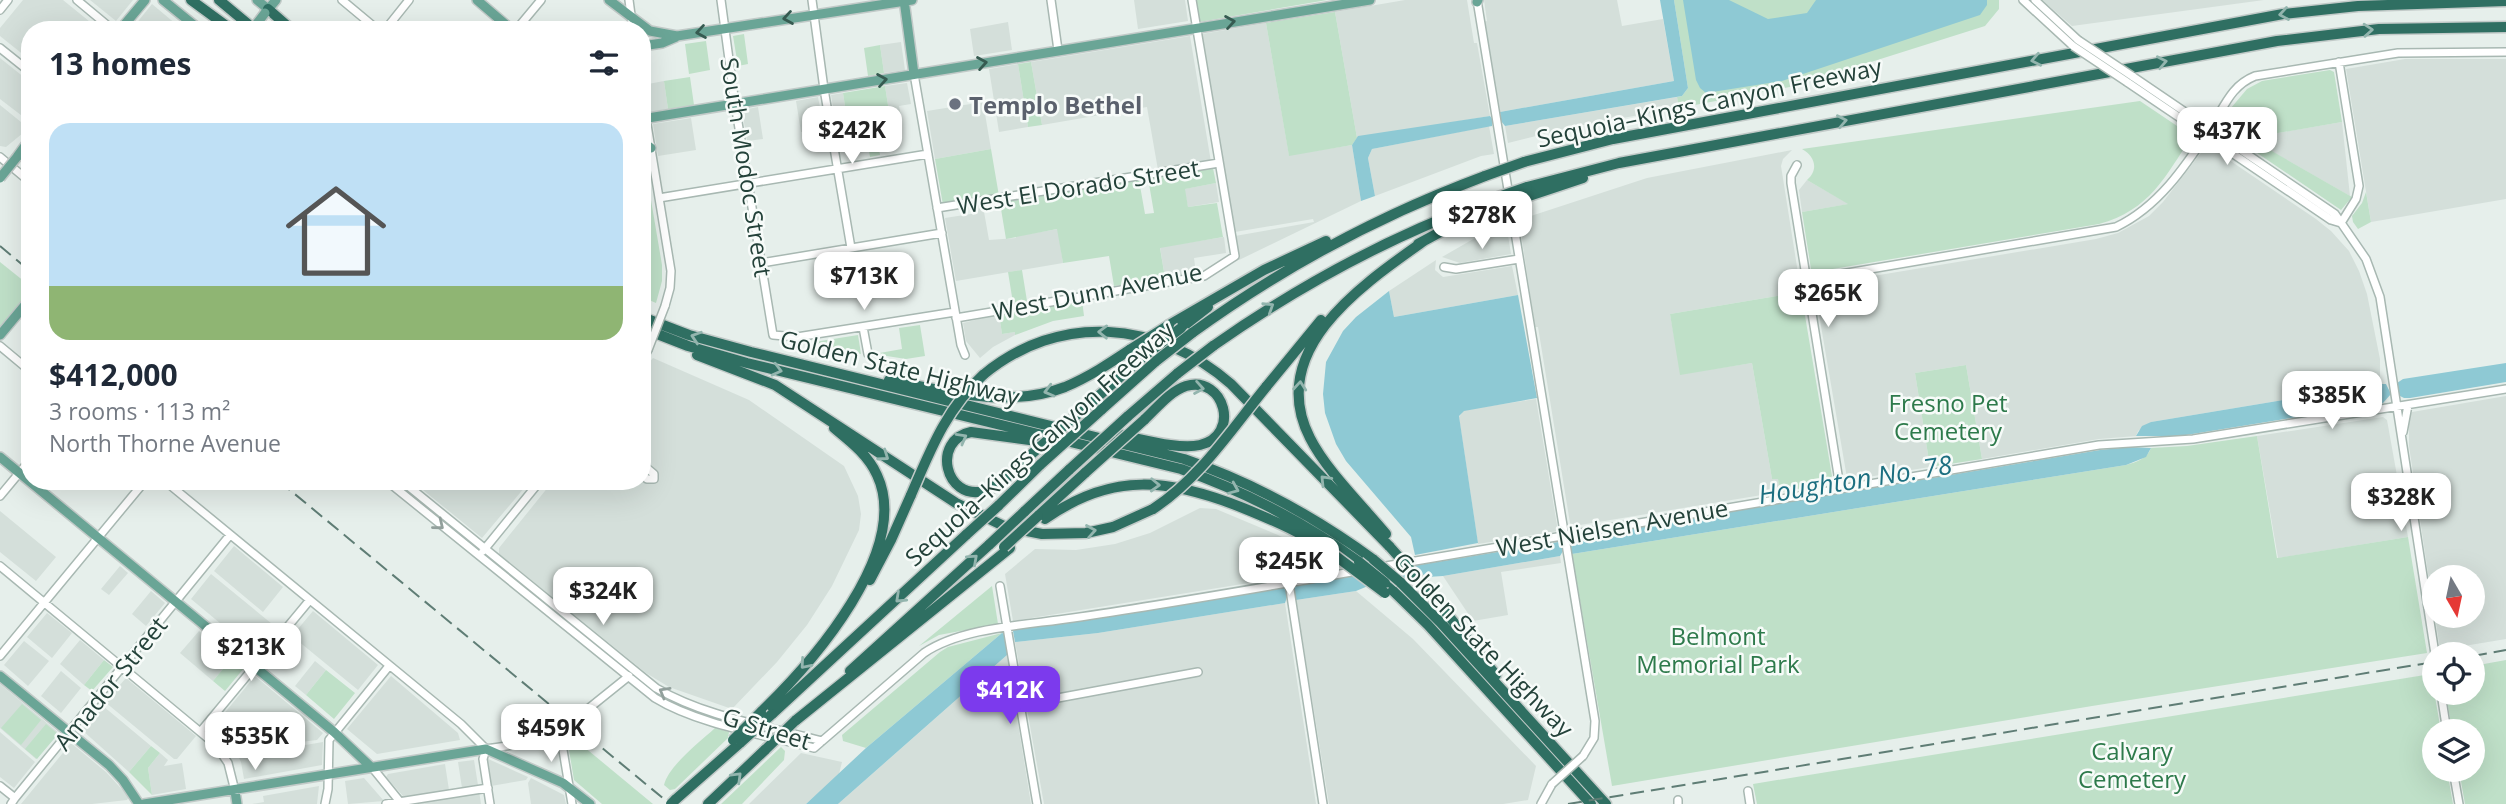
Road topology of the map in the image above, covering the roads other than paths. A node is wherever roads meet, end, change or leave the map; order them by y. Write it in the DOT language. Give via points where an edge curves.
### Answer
graph roads {
  1 [pos="8,0"];
  2 [pos="77,0"];
  3 [pos="145,0"];
  4 [pos="163,0"];
  5 [pos="193,0"];
  6 [pos="220,0"];
  7 [pos="257,0"];
  8 [pos="276,0"];
  9 [pos="342,0"];
  10 [pos="409,0"];
  11 [pos="477,0"];
  12 [pos="541,0"];
  13 [pos="624,0"];
  14 [pos="629,0"];
  15 [pos="721,0"];
  16 [pos="812,0"];
  17 [pos="907,0"];
  18 [pos="1051,0"];
  19 [pos="1192,0"];
  20 [pos="1370,0"];
  21 [pos="2023,0"];
  22 [pos="2035,0"];
  23 [pos="2491,0"];
  24 [pos="610,1"];
  25 [pos="1477,1"];
  26 [pos="2506,1"];
  27 [pos="2474,2"];
  28 [pos="0,10"];
  29 [pos="267,11"];
  30 [pos="814,14"];
  31 [pos="631,18"];
  32 [pos="102,21"];
  33 [pos="128,21"];
  34 [pos="189,21"];
  35 [pos="220,21"];
  36 [pos="243,21"];
  37 [pos="260,21"];
  38 [pos="280,21"];
  39 [pos="367,21"];
  40 [pos="392,21"];
  41 [pos="503,21"];
  42 [pos="522,21"];
  43 [pos="632,21"];
  44 [pos="635,21"];
  45 [pos="1197,27"];
  46 [pos="2506,27"];
  47 [pos="725,28"];
  48 [pos="651,31"];
  49 [pos="677,36"];
  50 [pos="2076,43"];
  51 [pos="651,45"];
  52 [pos="0,48"];
  53 [pos="1058,50"];
  54 [pos="2506,52"];
  55 [pos="2339,62"];
  56 [pos="21,65"];
  57 [pos="915,74"];
  58 [pos="824,89"];
  59 [pos="735,104"];
  60 [pos="651,118"];
  61 [pos="2208,133"];
  62 [pos="651,148"];
  63 [pos="21,149"];
  64 [pos="17,154"];
  65 [pos="928,154"];
  66 [pos="0,157"];
  67 [pos="1219,163"];
  68 [pos="1797,165"];
  69 [pos="838,169"];
  70 [pos="0,172"];
  71 [pos="21,174"];
  72 [pos="0,178"];
  73 [pos="748,183"];
  74 [pos="659,198"];
  75 [pos="1490,204"];
  76 [pos="1411,205"];
  77 [pos="937,208"];
  78 [pos="2341,223"];
  79 [pos="942,233"];
  80 [pos="1424,241"];
  81 [pos="852,248"];
  82 [pos="1519,259"];
  83 [pos="761,263"];
  84 [pos="1444,267"];
  85 [pos="1264,270"];
  86 [pos="1806,280"];
  87 [pos="21,310"];
  88 [pos="956,315"];
  89 [pos="651,320"];
  90 [pos="863,327"];
  91 [pos="651,332"];
  92 [pos="651,333"];
  93 [pos="0,335"];
  94 [pos="773,335"];
  95 [pos="651,342"];
  96 [pos="0,346"];
  97 [pos="751,352"];
  98 [pos="868,354"];
  99 [pos="965,355"];
  100 [pos="21,364"];
  101 [pos="2506,388"];
  102 [pos="786,391"];
  103 [pos="2408,405"];
  104 [pos="2396,407"];
  105 [pos="992,411"];
  106 [pos="2403,454"];
  107 [pos="0,457"];
  108 [pos="1181,469"];
  109 [pos="21,471"];
  110 [pos="19,473"];
  111 [pos="1840,488"];
  112 [pos="40,490"];
  113 [pos="138,490"];
  114 [pos="175,490"];
  115 [pos="398,490"];
  116 [pos="413,490"];
  117 [pos="533,490"];
  118 [pos="0,496"];
  119 [pos="1041,517"];
  120 [pos="230,535"];
  121 [pos="98,538"];
  122 [pos="1566,543"];
  123 [pos="1393,546"];
  124 [pos="485,549"];
  125 [pos="479,557"];
  126 [pos="0,566"];
  127 [pos="1290,585"];
  128 [pos="1000,586"];
  129 [pos="1385,588"];
  130 [pos="310,601"];
  131 [pos="45,602"];
  132 [pos="176,602"];
  133 [pos="1009,628"];
  134 [pos="834,630"];
  135 [pos="2433,642"];
  136 [pos="0,656"];
  137 [pos="255,666"];
  138 [pos="389,666"];
  139 [pos="123,667"];
  140 [pos="634,671"];
  141 [pos="1198,673"];
  142 [pos="0,676"];
  143 [pos="626,677"];
  144 [pos="1511,699"];
  145 [pos="1020,705"];
  146 [pos="713,717"];
  147 [pos="796,721"];
  148 [pos="201,731"];
  149 [pos="334,732"];
  150 [pos="69,733"];
  151 [pos="561,738"];
  152 [pos="737,741"];
  153 [pos="822,741"];
  154 [pos="486,749"];
  155 [pos="370,766"];
  156 [pos="328,774"];
  157 [pos="2456,782"];
  158 [pos="0,786"];
  159 [pos="569,787"];
  160 [pos="488,788"];
  161 [pos="1748,790"];
  162 [pos="235,791"];
  163 [pos="13,801"];
  164 [pos="673,802"];
  165 [pos="401,803"];
  166 [pos="141,804"];
  167 [pos="237,804"];
  168 [pos="325,804"];
  169 [pos="386,804"];
  170 [pos="490,804"];
  171 [pos="572,804"];
  172 [pos="590,804"];
  173 [pos="708,804"];
  174 [pos="1037,804"];
  175 [pos="1323,804"];
  176 [pos="1541,804"];
  177 [pos="1591,804"];
  178 [pos="1606,804"];
  179 [pos="1750,804"];
  180 [pos="2459,804"];
  1 -- 28 [label="street"];
  2 -- 32 [label="street"];
  3 -- 33 [label="main road"];
  4 -- 34 [label="main road"];
  5 -- 35 [label="highway"];
  6 -- 36 [label="highway"];
  7 -- 29 [label="main road"];
  8 -- 29 [label="main road"];
  9 -- 39 [label="street"];
  10 -- 40 [label="street"];
  11 -- 41 [label="main road"];
  12 -- 42 [label="street"];
  13 -- 24 [label="main road"];
  14 -- 31 [label="street"];
  15 -- 47 [label="street, South Modoc Street"];
  16 -- 30 [label="street"];
  17 -- 30 [label="main road"];
  17 -- 57 [label="main road"];
  18 -- 53 [label="street"];
  19 -- 45 [label="street"];
  45 -- 20 [label="main road, one-way"];
  21 -- 50 [label="street"];
  22 -- 50 [label="street"];
  23 -- 27 [label="highway"];
  24 -- 31 [label="main road"];
  25 -- 82 [label="street"];
  26 -- 27 [label="highway, Sequoia–Kings Canyon Freeway"];
  27 -- 76 [label="highway, Sequoia–Kings Canyon Freeway, one-way, bridge" via="2358,6 2271,16 1613,139 1524,162"];
  29 -- 37 [label="main road, bridge"];
  29 -- 38 [label="highway"];
  30 -- 47 [label="main road, one-way"];
  30 -- 58 [label="street"];
  31 -- 43 [label="street"];
  31 -- 44 [label="main road"];
  45 -- 53 [label="main road"];
  45 -- 67 [label="street"];
  75 -- 46 [label="highway, Sequoia–Kings Canyon Freeway, one-way, bridge" via="1603,172 1774,134 2311,36 2399,28"];
  47 -- 49 [label="main road, one-way"];
  47 -- 59 [label="street, South Modoc Street"];
  48 -- 49 [label="main road"];
  49 -- 51 [label="main road"];
  50 -- 61 [label="street, bridge"];
  52 -- 56 [label="street"];
  57 -- 53 [label="main road, one-way"];
  54 -- 55 [label="street" via="2412,52"];
  55 -- 61 [label="street" via="2247,79 2231,93"];
  55 -- 78 [label="street" via="2359,186"];
  58 -- 57 [label="main road, one-way"];
  57 -- 65 [label="street"];
  58 -- 59 [label="main road"];
  58 -- 69 [label="street"];
  59 -- 60 [label="main road"];
  59 -- 73 [label="street, South Modoc Street"];
  61 -- 78 [label="street" via="2335,214"];
  61 -- 86 [label="street" via="2153,203 2116,227"];
  62 -- 74 [label="street"];
  63 -- 64 [label="main road"];
  64 -- 70 [label="main road, bridge"];
  64 -- 72 [label="main road, bridge"];
  65 -- 69 [label="street"];
  65 -- 77 [label="street"];
  66 -- 71 [label="street"];
  67 -- 77 [label="street, West El Dorado Street"];
  67 -- 88 [label="street, West Dunn Avenue" via="1235,256 1204,276"];
  68 -- 86 [label="street" via="1791,183"];
  69 -- 73 [label="street"];
  69 -- 81 [label="street"];
  73 -- 74 [label="street"];
  73 -- 83 [label="street, South Modoc Street"];
  74 -- 95 [label="street, bridge" via="671,271 665,306"];
  75 -- 80 [label="highway"];
  147 -- 75 [label="highway, Sequoia–Kings Canyon Freeway, one-way, bridge" via="1127,417 1213,346 1350,260 1419,227"];
  76 -- 85 [label="highway"];
  76 -- 152 [label="highway, Sequoia–Kings Canyon Freeway, one-way, bridge" via="1305,258 1192,332 1041,464 772,715"];
  77 -- 79 [label="street"];
  78 -- 104 [label="street" via="2363,252 2378,289"];
  79 -- 81 [label="street"];
  79 -- 88 [label="street"];
  102 -- 80 [label="highway, one-way, bridge" via="956,503 1006,527 1042,534 1113,527 1176,493 1307,335 1373,274"];
  123 -- 80 [label="highway, one-way" via="1314,446 1302,416 1299,389 1307,355 1328,320 1370,280"];
  81 -- 83 [label="street"];
  82 -- 84 [label="street"];
  82 -- 122 [label="street"];
  83 -- 94 [label="street, South Modoc Street"];
  85 -- 97 [label="highway, one-way, bridge" via="1092,374 1036,395 953,392"];
  85 -- 108 [label="highway, one-way, bridge" via="1144,356 1086,407 1027,458 996,485 969,491 949,475 946,460 956,439 976,432 1036,440"];
  86 -- 111 [label="street"];
  87 -- 93 [label="main road"];
  88 -- 90 [label="street, West Dunn Avenue"];
  88 -- 99 [label="street"];
  97 -- 89 [label="highway, Golden State Highway, one-way"];
  90 -- 94 [label="street, West Dunn Avenue" via="797,337"];
  90 -- 98 [label="street"];
  91 -- 108 [label="highway, Golden State Highway, one-way" via="747,363"];
  92 -- 102 [label="highway"];
  96 -- 100 [label="street"];
  97 -- 105 [label="highway, Golden State Highway"];
  101 -- 103 [label="street, West Nielsen Avenue"];
  102 -- 134 [label="highway" via="864,455 877,473 885,501 886,518 878,547"];
  103 -- 104 [label="street, West Nielsen Avenue"];
  103 -- 106 [label="street"];
  104 -- 106 [label="street"];
  104 -- 111 [label="street, West Nielsen Avenue" via="2193,439 2099,445"];
  119 -- 105 [label="highway, one-way, bridge" via="1086,472 1144,420 1177,391 1203,386 1223,404 1224,424 1216,437 1194,446 1149,440"];
  105 -- 144 [label="highway, Golden State Highway, bridge" via="1148,448 1219,471 1279,498 1400,582"];
  106 -- 135 [label="street"];
  107 -- 110 [label="main road"];
  108 -- 129 [label="highway, Golden State Highway, one-way, bridge" via="1273,507 1359,562"];
  109 -- 110 [label="street"];
  110 -- 118 [label="street"];
  111 -- 122 [label="street, West Nielsen Avenue"];
  112 -- 121 [label="main road"];
  113 -- 121 [label="street"];
  114 -- 120 [label="street"];
  115 -- 125 [label="street, G Street, one-way"];
  116 -- 124 [label="street, G Street"];
  117 -- 124 [label="street"];
  119 -- 129 [label="highway, one-way, bridge" via="1104,490 1138,484 1173,486 1209,494 1275,521"];
  119 -- 147 [label="highway, bridge"];
  120 -- 130 [label="street"];
  120 -- 132 [label="street, Amador Street"];
  121 -- 131 [label="street"];
  121 -- 132 [label="main road"];
  122 -- 127 [label="street, West Nielsen Avenue"];
  122 -- 176 [label="street, bridge" via="1595,727 1583,756 1552,783"];
  123 -- 134 [label="highway, one-way, bridge" via="1208,365 1155,339 1125,333 1077,333 1021,350 983,375 958,401 945,419 880,564"];
  123 -- 144 [label="highway, bridge"];
  124 -- 125 [label="street"];
  124 -- 140 [label="street, G Street"];
  125 -- 143 [label="street, G Street"];
  126 -- 131 [label="street"];
  127 -- 133 [label="street, West Nielsen Avenue"];
  127 -- 175 [label="street"];
  128 -- 133 [label="street"];
  129 -- 177 [label="highway, Golden State Highway"];
  130 -- 137 [label="street"];
  130 -- 138 [label="street"];
  131 -- 136 [label="street"];
  131 -- 139 [label="street"];
  132 -- 137 [label="main road"];
  132 -- 139 [label="street, Amador Street"];
  133 -- 145 [label="street"];
  133 -- 153 [label="street, West Nielsen Avenue" via="942,642 923,653"];
  134 -- 152 [label="highway, one-way, bridge"];
  137 -- 148 [label="street"];
  137 -- 149 [label="main road"];
  138 -- 149 [label="street"];
  138 -- 154 [label="street"];
  139 -- 148 [label="street"];
  139 -- 150 [label="street, Amador Street"];
  140 -- 143 [label="street"];
  146 -- 140 [label="street, G Street, one-way"];
  141 -- 145 [label="street"];
  142 -- 150 [label="main road"];
  143 -- 146 [label="street, G Street" via="663,702"];
  143 -- 151 [label="street" via="568,725"];
  144 -- 178 [label="highway, Golden State Highway"];
  145 -- 174 [label="street"];
  146 -- 153 [label="street, G Street"];
  173 -- 147 [label="highway, one-way, bridge"];
  148 -- 162 [label="street" via="225,756"];
  149 -- 155 [label="main road"];
  149 -- 156 [label="street" via="328,744"];
  150 -- 163 [label="street, Amador Street"];
  150 -- 166 [label="main road" via="117,774"];
  151 -- 154 [label="street"];
  151 -- 159 [label="street"];
  152 -- 164 [label="highway, Sequoia–Kings Canyon Freeway"];
  154 -- 155 [label="main road"];
  154 -- 159 [label="main road"];
  154 -- 160 [label="street"];
  155 -- 156 [label="main road"];
  155 -- 165 [label="street"];
  156 -- 162 [label="main road"];
  156 -- 168 [label="street"];
  157 -- 180 [label="street"];
  158 -- 163 [label="street"];
  159 -- 171 [label="street"];
  159 -- 172 [label="main road"];
  160 -- 165 [label="street"];
  160 -- 170 [label="street"];
  161 -- 179 [label="street"];
  162 -- 166 [label="main road"];
  162 -- 167 [label="main road"];
  165 -- 169 [label="street"];
}
